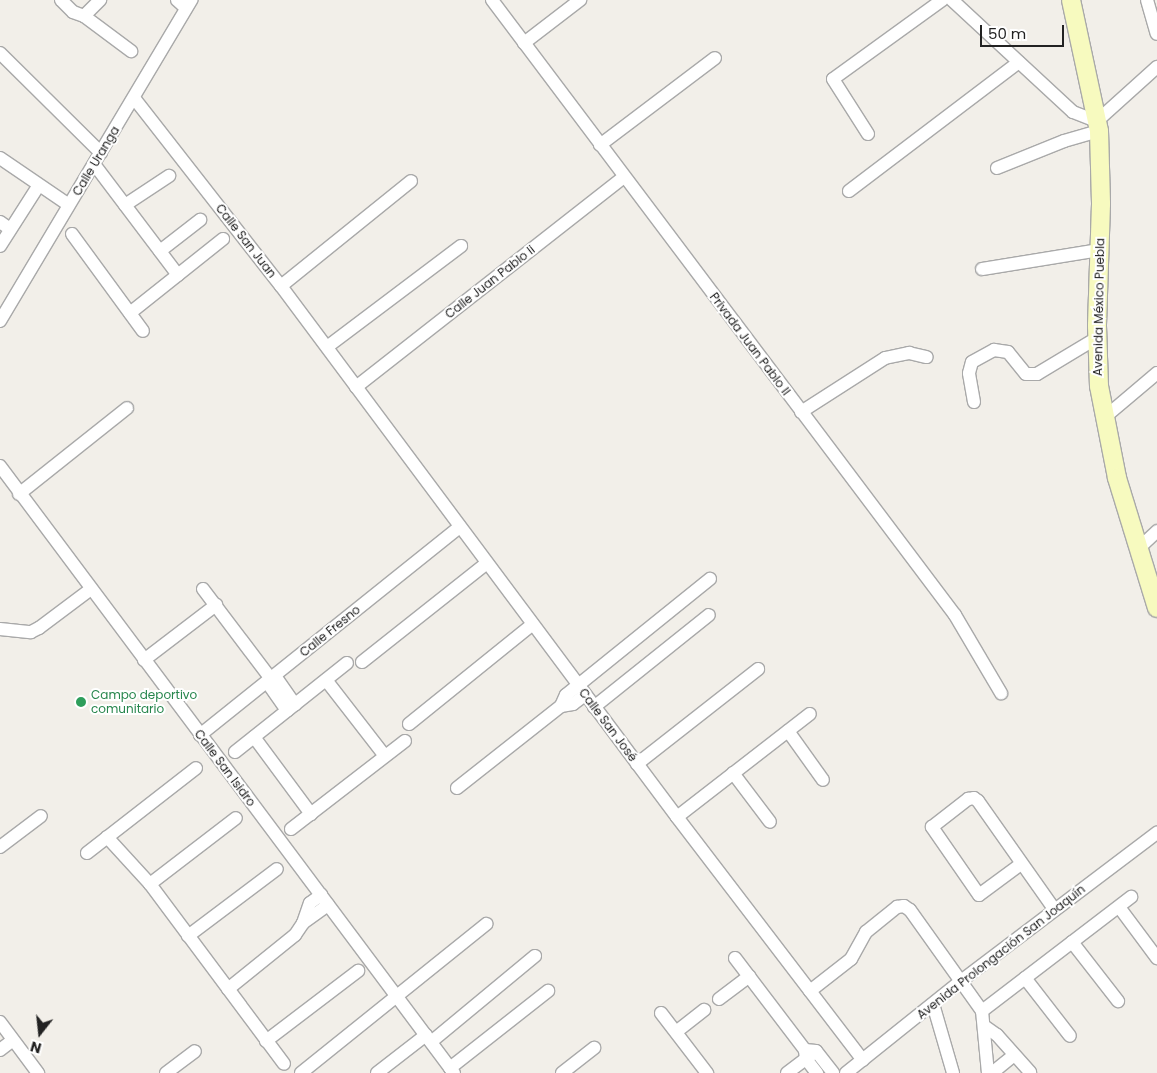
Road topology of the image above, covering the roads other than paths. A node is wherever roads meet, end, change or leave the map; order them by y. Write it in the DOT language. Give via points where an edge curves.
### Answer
graph roads {
  1 [pos="61,0"];
  2 [pos="100,0"];
  3 [pos="492,0"];
  4 [pos="580,0"];
  5 [pos="942,0"];
  6 [pos="952,0"];
  7 [pos="1071,0"];
  8 [pos="1147,0"];
  9 [pos="185,3"];
  10 [pos="84,16"];
  11 [pos="1157,34"];
  12 [pos="524,43"];
  13 [pos="131,51"];
  14 [pos="0,53"];
  15 [pos="715,58"];
  16 [pos="1019,62"];
  17 [pos="1157,68"];
  18 [pos="134,98"];
  19 [pos="1098,126"];
  20 [pos="868,134"];
  21 [pos="600,145"];
  22 [pos="101,152"];
  23 [pos="0,158"];
  24 [pos="94,164"];
  25 [pos="997,168"];
  26 [pos="169,176"];
  27 [pos="624,177"];
  28 [pos="412,181"];
  29 [pos="39,185"];
  30 [pos="849,191"];
  31 [pos="69,205"];
  32 [pos="125,206"];
  33 [pos="200,220"];
  34 [pos="5,226"];
  35 [pos="72,234"];
  36 [pos="223,239"];
  37 [pos="0,246"];
  38 [pos="461,246"];
  39 [pos="1100,250"];
  40 [pos="160,251"];
  41 [pos="982,269"];
  42 [pos="178,275"];
  43 [pos="281,286"];
  44 [pos="130,313"];
  45 [pos="0,321"];
  46 [pos="143,331"];
  47 [pos="1097,338"];
  48 [pos="327,347"];
  49 [pos="927,357"];
  50 [pos="1157,373"];
  51 [pos="356,386"];
  52 [pos="974,402"];
  53 [pos="127,408"];
  54 [pos="801,412"];
  55 [pos="1105,417"];
  56 [pos="0,466"];
  57 [pos="19,494"];
  58 [pos="460,527"];
  59 [pos="1157,531"];
  60 [pos="1139,548"];
  61 [pos="487,563"];
  62 [pos="710,579"];
  63 [pos="90,589"];
  64 [pos="203,589"];
  65 [pos="216,605"];
  66 [pos="1157,608"];
  67 [pos="709,615"];
  68 [pos="533,624"];
  69 [pos="0,629"];
  70 [pos="144,660"];
  71 [pos="362,662"];
  72 [pos="347,663"];
  73 [pos="758,670"];
  74 [pos="271,679"];
  75 [pos="326,680"];
  76 [pos="582,690"];
  77 [pos="1001,693"];
  78 [pos="594,707"];
  79 [pos="291,708"];
  80 [pos="810,714"];
  81 [pos="409,724"];
  82 [pos="788,731"];
  83 [pos="200,735"];
  84 [pos="254,737"];
  85 [pos="405,741"];
  86 [pos="235,752"];
  87 [pos="385,756"];
  88 [pos="637,764"];
  89 [pos="196,768"];
  90 [pos="734,773"];
  91 [pos="823,780"];
  92 [pos="457,788"];
  93 [pos="311,814"];
  94 [pos="41,816"];
  95 [pos="677,817"];
  96 [pos="236,818"];
  97 [pos="770,822"];
  98 [pos="291,829"];
  99 [pos="1157,833"];
  100 [pos="107,837"];
  101 [pos="0,847"];
  102 [pos="87,853"];
  103 [pos="1021,864"];
  104 [pos="276,869"];
  105 [pos="150,884"];
  106 [pos="1131,897"];
  107 [pos="325,900"];
  108 [pos="1118,907"];
  109 [pos="1055,910"];
  110 [pos="486,924"];
  111 [pos="188,936"];
  112 [pos="1072,942"];
  113 [pos="535,956"];
  114 [pos="735,958"];
  115 [pos="1157,958"];
  116 [pos="358,971"];
  117 [pos="749,976"];
  118 [pos="1025,978"];
  119 [pos="961,981"];
  120 [pos="228,989"];
  121 [pos="548,991"];
  122 [pos="810,992"];
  123 [pos="398,996"];
  124 [pos="719,999"];
  125 [pos="1118,1001"];
  126 [pos="933,1004"];
  127 [pos="704,1010"];
  128 [pos="982,1011"];
  129 [pos="661,1013"];
  130 [pos="0,1022"];
  131 [pos="984,1026"];
  132 [pos="676,1032"];
  133 [pos="1070,1036"];
  134 [pos="429,1038"];
  135 [pos="13,1040"];
  136 [pos="266,1041"];
  137 [pos="594,1048"];
  138 [pos="0,1050"];
  139 [pos="195,1051"];
  140 [pos="809,1053"];
  141 [pos="1014,1055"];
  142 [pos="863,1060"];
  143 [pos="284,1064"];
  144 [pos="452,1070"];
  145 [pos="1030,1072"];
  146 [pos="38,1073"];
  147 [pos="166,1073"];
  148 [pos="301,1073"];
  149 [pos="378,1073"];
  150 [pos="562,1073"];
  151 [pos="708,1073"];
  152 [pos="787,1073"];
  153 [pos="817,1073"];
  154 [pos="833,1073"];
  155 [pos="846,1073"];
  156 [pos="953,1073"];
  157 [pos="990,1073"];
  1 -- 10 [label="street" via="73,12"];
  2 -- 10 [label="street"];
  3 -- 12 [label="street, Privada Juan Pablo II"];
  4 -- 12 [label="street"];
  5 -- 20 [label="street" via="833,79"];
  6 -- 16 [label="street"];
  7 -- 19 [label="main road, Avenida México Puebla"];
  8 -- 11 [label="street"];
  9 -- 18 [label="street, Calle Uranga"];
  10 -- 13 [label="street"];
  12 -- 21 [label="street, Privada Juan Pablo II"];
  14 -- 22 [label="street"];
  15 -- 21 [label="street"];
  16 -- 19 [label="street" via="1074,112"];
  16 -- 30 [label="street"];
  17 -- 19 [label="street"];
  18 -- 22 [label="street, Calle Uranga"];
  18 -- 43 [label="street, Calle San Juan"];
  19 -- 25 [label="street"];
  19 -- 39 [label="main road, Avenida México Puebla"];
  21 -- 27 [label="street, Privada Juan Pablo II"];
  22 -- 24 [label="street, Calle Uranga"];
  23 -- 29 [label="street"];
  24 -- 31 [label="street, Calle Uranga"];
  24 -- 32 [label="street"];
  26 -- 32 [label="street"];
  27 -- 51 [label="street, Calle Juan Pablo Ii"];
  27 -- 54 [label="street, Privada Juan Pablo II"];
  28 -- 43 [label="street"];
  29 -- 31 [label="street"];
  29 -- 34 [label="street"];
  31 -- 45 [label="street, Calle Uranga"];
  32 -- 40 [label="street"];
  33 -- 40 [label="street"];
  34 -- 37 [label="street"];
  35 -- 44 [label="street"];
  36 -- 42 [label="street"];
  38 -- 48 [label="street"];
  39 -- 41 [label="street"];
  39 -- 47 [label="main road, Avenida México Puebla"];
  40 -- 42 [label="street"];
  42 -- 44 [label="street"];
  43 -- 48 [label="street, Calle San Juan"];
  44 -- 46 [label="street"];
  47 -- 52 [label="street" via="1037,374 1026,374 1008,352 994,350 972,362 969,373"];
  47 -- 55 [label="main road, Avenida México Puebla" via="1098,386"];
  48 -- 51 [label="street, Calle San Juan"];
  49 -- 54 [label="street" via="909,353 885,358"];
  50 -- 55 [label="street"];
  51 -- 58 [label="street, Calle San José"];
  53 -- 57 [label="street"];
  54 -- 77 [label="street, Privada Juan Pablo II" via="955,615"];
  55 -- 60 [label="main road, Avenida México Puebla" via="1117,478"];
  56 -- 57 [label="street, Calle San Isidro"];
  57 -- 63 [label="street, Calle San Isidro"];
  58 -- 61 [label="street, Calle San José"];
  58 -- 74 [label="street, Calle Fresno"];
  59 -- 60 [label="street"];
  60 -- 66 [label="main road, Avenida México Puebla"];
  61 -- 68 [label="street, Calle San José"];
  61 -- 71 [label="street"];
  62 -- 76 [label="street"];
  63 -- 69 [label="street" via="31,632"];
  63 -- 70 [label="street, Calle San Isidro"];
  64 -- 65 [label="street"];
  65 -- 70 [label="street"];
  65 -- 74 [label="street"];
  67 -- 78 [label="street"];
  68 -- 76 [label="street, Calle San José"];
  68 -- 81 [label="street"];
  70 -- 83 [label="street, Calle San Isidro"];
  72 -- 75 [label="street"];
  73 -- 88 [label="street"];
  74 -- 79 [label="street"];
  74 -- 83 [label="street, Calle Fresno"];
  75 -- 79 [label="street"];
  75 -- 87 [label="street"];
  76 -- 78 [label="street, Calle San José"];
  76 -- 92 [label="street" via="573,704 561,706"];
  78 -- 88 [label="street, Calle San José"];
  79 -- 84 [label="street"];
  80 -- 82 [label="street"];
  82 -- 90 [label="street"];
  82 -- 91 [label="street"];
  83 -- 107 [label="street, Calle San Isidro"];
  84 -- 86 [label="street"];
  84 -- 93 [label="street"];
  85 -- 87 [label="street"];
  87 -- 93 [label="street"];
  88 -- 95 [label="street, Calle San José"];
  89 -- 100 [label="street"];
  90 -- 95 [label="street"];
  90 -- 97 [label="street"];
  93 -- 98 [label="street"];
  94 -- 101 [label="street"];
  95 -- 122 [label="street, Calle San José"];
  96 -- 105 [label="street"];
  99 -- 109 [label="street, Avenida Prolongación San Joaquín"];
  100 -- 102 [label="street"];
  100 -- 105 [label="street"];
  103 -- 103 [label="street" via="979,895 932,827 968,799 974,798"];
  103 -- 109 [label="street"];
  104 -- 111 [label="street"];
  105 -- 111 [label="street"];
  106 -- 108 [label="street"];
  107 -- 120 [label="street" via="295,935"];
  107 -- 123 [label="street, Calle San Isidro"];
  108 -- 112 [label="street"];
  108 -- 115 [label="street"];
  109 -- 119 [label="street, Avenida Prolongación San Joaquín"];
  110 -- 123 [label="street"];
  111 -- 120 [label="street"];
  112 -- 118 [label="street"];
  112 -- 125 [label="street"];
  113 -- 134 [label="street"];
  114 -- 117 [label="street"];
  116 -- 136 [label="street"];
  117 -- 124 [label="street"];
  117 -- 140 [label="street"];
  118 -- 128 [label="street"];
  118 -- 133 [label="street"];
  119 -- 122 [label="street" via="904,906 898,907 866,932 851,959"];
  119 -- 126 [label="street, Avenida Prolongación San Joaquín"];
  119 -- 128 [label="street"];
  120 -- 136 [label="street"];
  121 -- 144 [label="street"];
  122 -- 142 [label="street, Calle San José"];
  123 -- 134 [label="street, Calle San Isidro"];
  123 -- 148 [label="street"];
  126 -- 142 [label="street, Avenida Prolongación San Joaquín"];
  126 -- 156 [label="street"];
  127 -- 132 [label="street"];
  128 -- 131 [label="street"];
  129 -- 132 [label="street"];
  130 -- 135 [label="street"];
  131 -- 141 [label="street" via="997,1035"];
  131 -- 157 [label="street"];
  132 -- 151 [label="street"];
  134 -- 144 [label="street, Calle San Isidro"];
  134 -- 149 [label="street"];
  135 -- 138 [label="street"];
  135 -- 146 [label="street"];
  136 -- 143 [label="street"];
  137 -- 150 [label="street"];
  139 -- 147 [label="street"];
  140 -- 152 [label="street"];
  140 -- 153 [label="street"];
  140 -- 154 [label="street"];
  141 -- 145 [label="street"];
  141 -- 157 [label="street"];
  142 -- 155 [label="street, Avenida Prolongación San Joaquín"];
}
